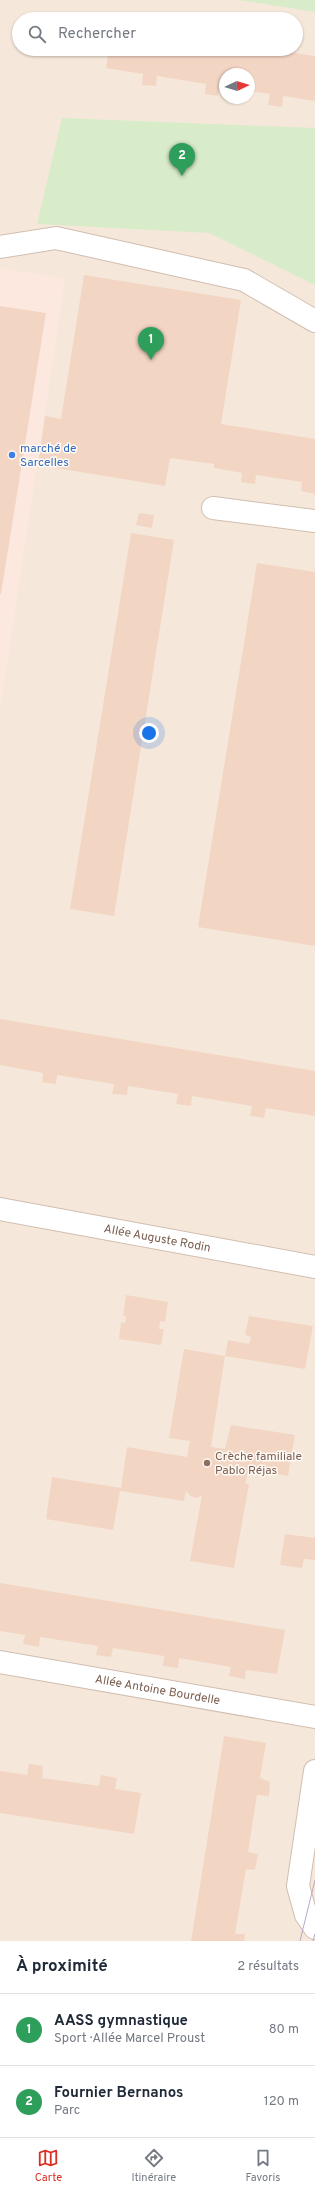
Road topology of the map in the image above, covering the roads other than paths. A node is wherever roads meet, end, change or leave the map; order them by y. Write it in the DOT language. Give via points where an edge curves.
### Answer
graph roads {
  1 [pos="0,247"];
  2 [pos="315,321"];
  3 [pos="213,508"];
  4 [pos="315,520"];
  5 [pos="0,1209"];
  6 [pos="315,1267"];
  7 [pos="0,1662"];
  8 [pos="315,1717"];
  9 [pos="315,1771"];
  10 [pos="315,1928"];
  1 -- 2 [label="street" via="56,238 244,280"];
  3 -- 4 [label="street"];
  5 -- 6 [label="street, Allée Auguste Rodin"];
  7 -- 8 [label="street, Allée Antoine Bourdelle"];
  9 -- 10 [label="street" via="298,1886 306,1915"];
}
